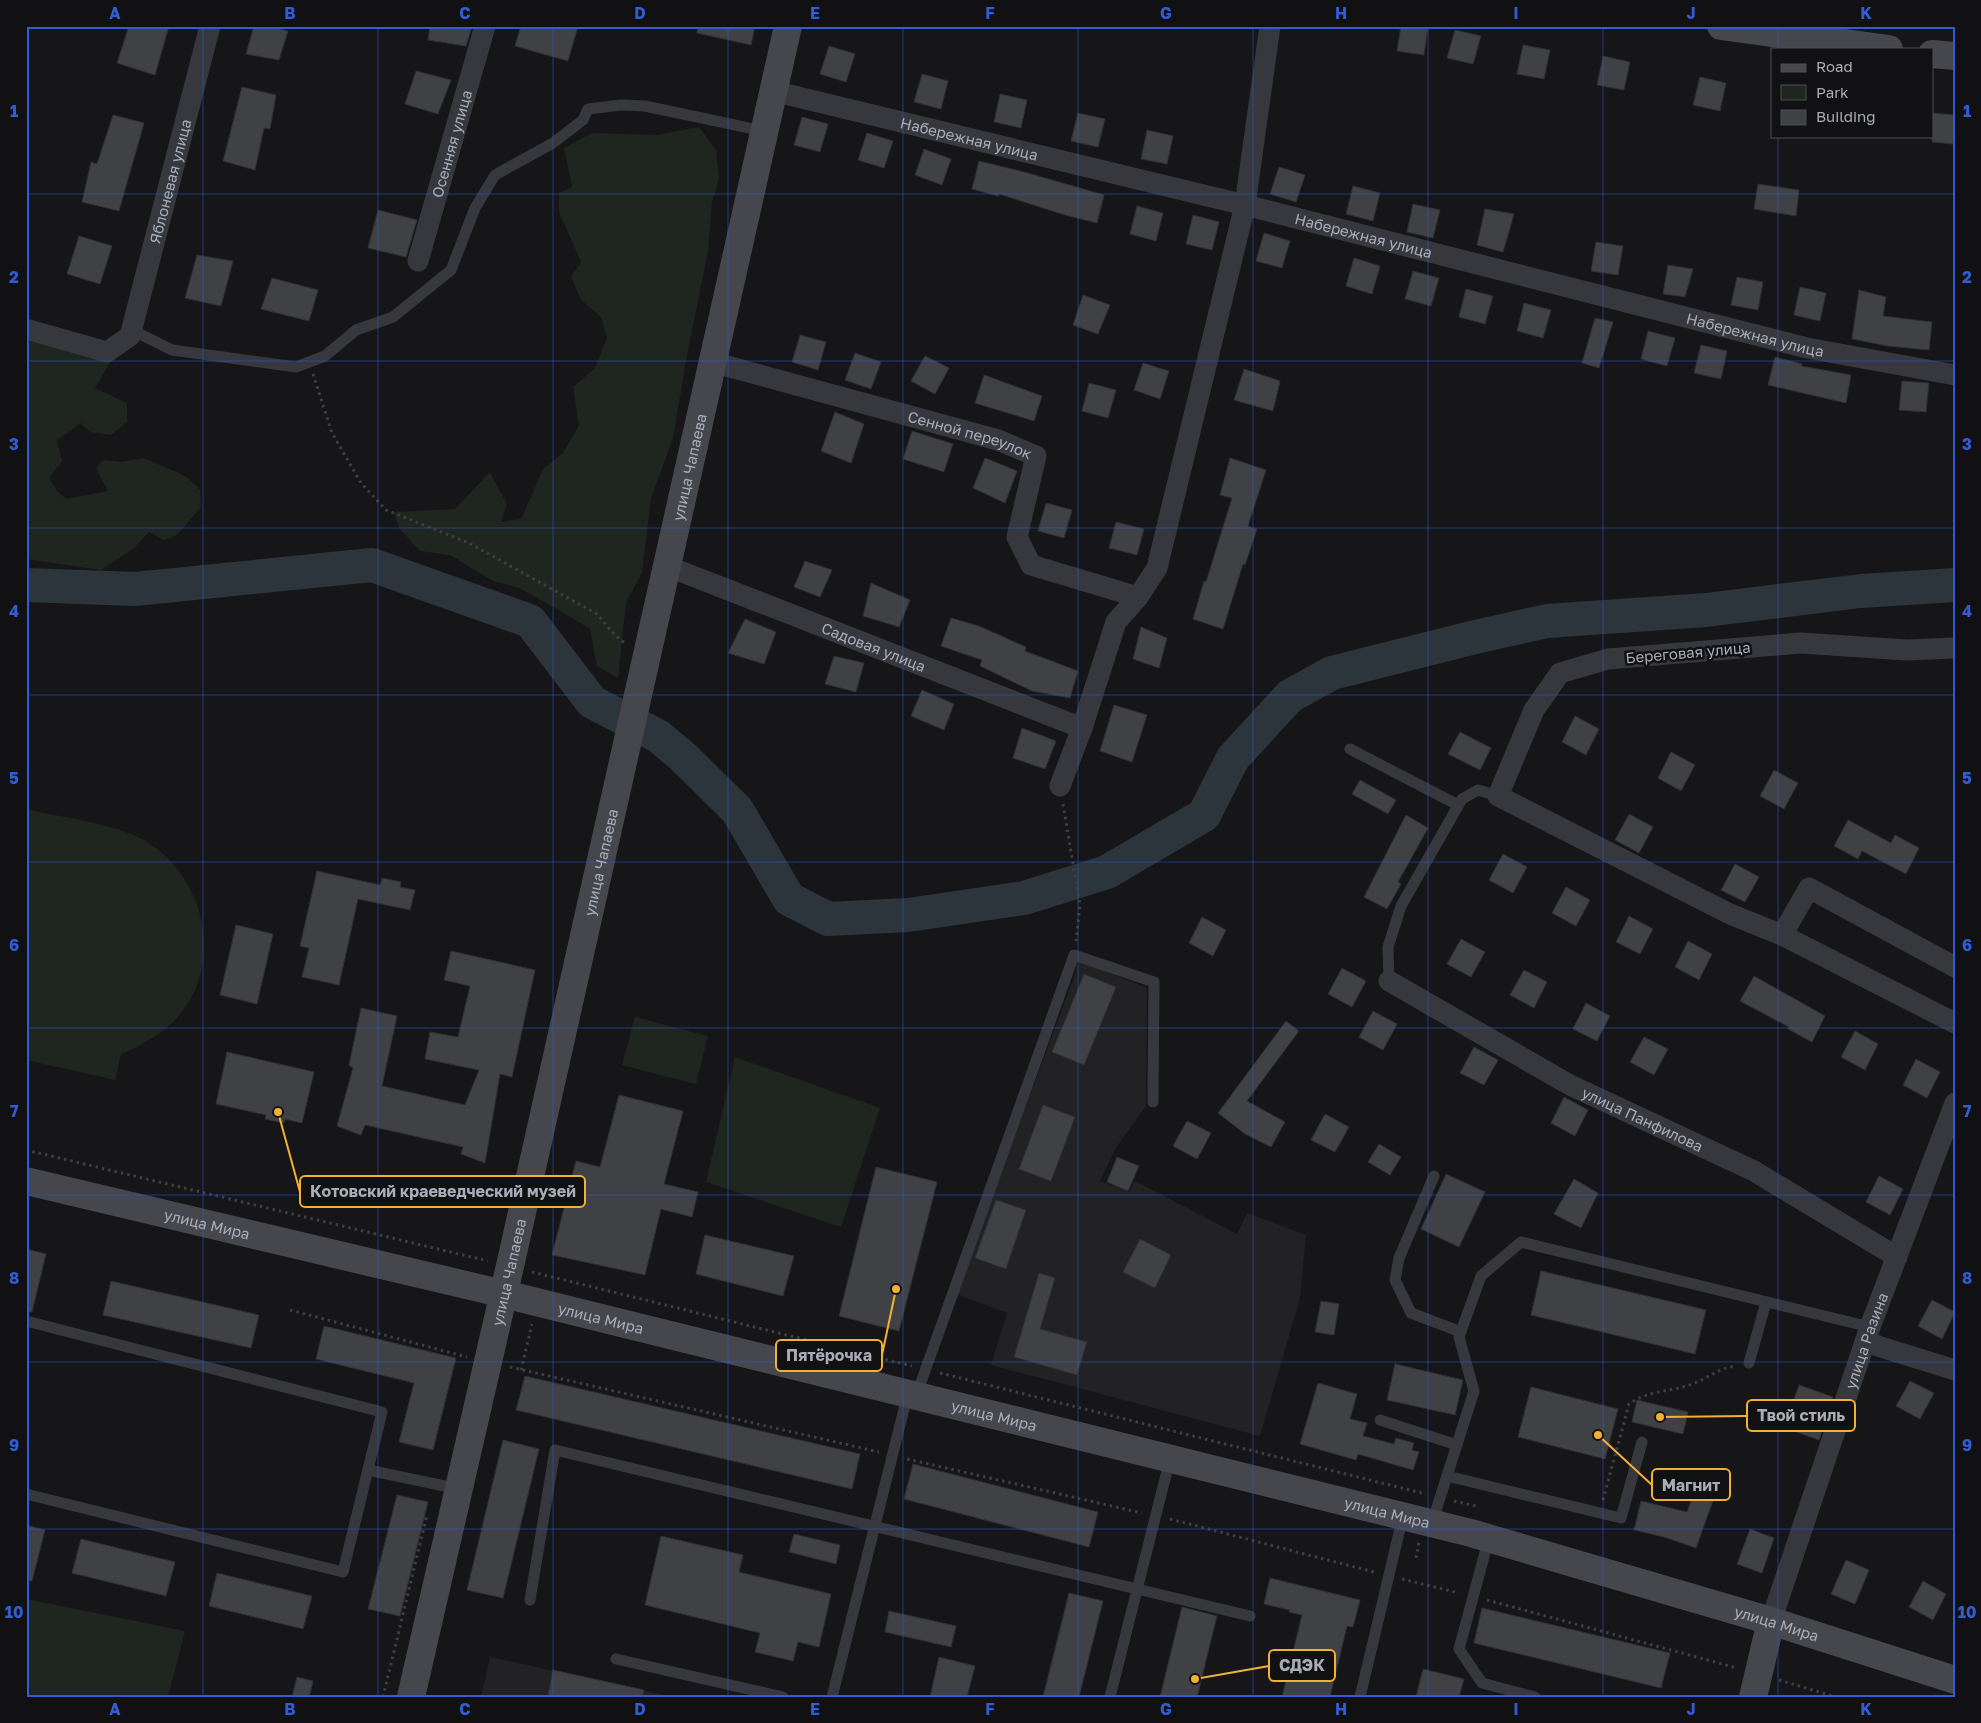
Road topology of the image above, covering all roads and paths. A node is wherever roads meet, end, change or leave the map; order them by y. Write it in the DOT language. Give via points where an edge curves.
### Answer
graph roads {
  1 [pos="210,26"];
  2 [pos="485,26"];
  3 [pos="788,26"];
  4 [pos="1270,26"];
  5 [pos="1721,26"];
  6 [pos="1882,48"];
  7 [pos="1934,54"];
  8 [pos="1955,56"];
  9 [pos="773,91"];
  10 [pos="764,131"];
  11 [pos="1245,205"];
  12 [pos="418,261"];
  13 [pos="26,330"];
  14 [pos="131,333"];
  15 [pos="309,362"];
  16 [pos="712,362"];
  17 [pos="1955,375"];
  18 [pos="667,566"];
  19 [pos="1138,597"];
  20 [pos="1955,648"];
  21 [pos="644,668"];
  22 [pos="1082,728"];
  23 [pos="1350,749"];
  24 [pos="1060,786"];
  25 [pos="1498,796"];
  26 [pos="1458,805"];
  27 [pos="1782,935"];
  28 [pos="1074,955"];
  29 [pos="1955,968"];
  30 [pos="1389,981"];
  31 [pos="1955,1023"];
  32 [pos="1153,1102"];
  33 [pos="1955,1103"];
  34 [pos="26,1150"];
  35 [pos="1434,1176"];
  36 [pos="26,1181"];
  37 [pos="1897,1257"];
  38 [pos="510,1266"];
  39 [pos="504,1294"];
  40 [pos="1766,1302"];
  41 [pos="290,1310"];
  42 [pos="26,1321"];
  43 [pos="1461,1332"];
  44 [pos="1868,1334"];
  45 [pos="488,1362"];
  46 [pos="1749,1364"];
  47 [pos="926,1370"];
  48 [pos="1955,1370"];
  49 [pos="912,1394"];
  50 [pos="1380,1420"];
  51 [pos="1642,1442"];
  52 [pos="1457,1445"];
  53 [pos="892,1455"];
  54 [pos="1170,1458"];
  55 [pos="368,1470"];
  56 [pos="1447,1476"];
  57 [pos="459,1489"];
  58 [pos="26,1494"];
  59 [pos="1441,1497"];
  60 [pos="1476,1506"];
  61 [pos="1600,1513"];
  62 [pos="1156,1516"];
  63 [pos="1403,1516"];
  64 [pos="1432,1523"];
  65 [pos="874,1526"];
  66 [pos="1489,1538"];
  67 [pos="1388,1575"];
  68 [pos="1137,1589"];
  69 [pos="1473,1597"];
  70 [pos="530,1600"];
  71 [pos="1250,1616"];
  72 [pos="1771,1621"];
  73 [pos="616,1659"];
  74 [pos="1955,1680"];
  75 [pos="1756,1685"];
  76 [pos="411,1697"];
  77 [pos="783,1697"];
  78 [pos="832,1697"];
  79 [pos="1110,1697"];
  80 [pos="1360,1697"];
  81 [pos="1535,1697"];
  82 [pos="1836,1697"];
  1 -- 14 [label="street, Яблоневая улица"];
  2 -- 12 [label="street, Осенняя улица"];
  3 -- 9 [label="street, улица Чапаева"];
  4 -- 11 [label="street"];
  5 -- 6 [label="street"];
  7 -- 8 [label="street"];
  9 -- 10 [label="street, улица Чапаева"];
  9 -- 11 [label="street, Набережная улица"];
  10 -- 15 [label="lane" via="645,106 588,109 583,120 552,142 494,174 474,208 451,270 393,317 356,330 325,356"];
  10 -- 16 [label="street, улица Чапаева"];
  11 -- 17 [label="street, Набережная улица" via="1807,348"];
  11 -- 19 [label="street" via="1158,568"];
  13 -- 14 [label="street" via="107,352"];
  14 -- 15 [label="lane" via="172,350 296,366"];
  15 -- 21 [label="path" via="332,433 361,483 386,510 469,543 597,614"];
  16 -- 18 [label="street, улица Чапаева"];
  16 -- 19 [label="street, Сенной переулок" via="998,440 1036,456 1017,537 1031,565"];
  18 -- 21 [label="street, улица Чапаева"];
  18 -- 22 [label="street, Садовая улица"];
  19 -- 22 [label="street" via="1116,622"];
  20 -- 25 [label="street, Береговая улица" via="1907,650 1801,643 1608,659 1560,673 1534,710"];
  21 -- 38 [label="street, улица Чапаева"];
  22 -- 24 [label="street"];
  23 -- 26 [label="lane"];
  24 -- 28 [label="path" via="1080,905"];
  25 -- 26 [label="lane" via="1478,790"];
  25 -- 27 [label="street" via="1730,914"];
  26 -- 30 [label="lane" via="1401,906 1388,947"];
  27 -- 29 [label="street" via="1809,888"];
  27 -- 31 [label="street"];
  28 -- 32 [label="lane" via="1154,982"];
  28 -- 47 [label="lane"];
  30 -- 37 [label="street, улица Панфилова" via="1570,1085 1754,1171"];
  33 -- 37 [label="street, улица Разина"];
  34 -- 38 [label="path"];
  35 -- 43 [label="lane" via="1399,1258 1395,1280 1411,1313"];
  36 -- 39 [label="street, улица Мира"];
  37 -- 44 [label="street, улица Разина"];
  38 -- 39 [label="street, улица Чапаева"];
  38 -- 47 [label="path"];
  39 -- 45 [label="street, улица Чапаева"];
  39 -- 49 [label="street, улица Мира"];
  40 -- 43 [label="lane" via="1521,1242 1481,1276"];
  40 -- 44 [label="lane"];
  40 -- 46 [label="lane"];
  41 -- 45 [label="path"];
  42 -- 55 [label="lane" via="382,1412"];
  43 -- 52 [label="lane" via="1459,1337 1474,1391"];
  44 -- 48 [label="street"];
  44 -- 72 [label="street, улица Разина"];
  45 -- 53 [label="path"];
  45 -- 57 [label="street, улица Чапаева"];
  46 -- 61 [label="path" via="1722,1368 1693,1384 1639,1397 1629,1404"];
  47 -- 49 [label="lane"];
  47 -- 59 [label="path"];
  49 -- 53 [label="lane"];
  49 -- 54 [label="street, улица Мира"];
  50 -- 52 [label="lane"];
  51 -- 61 [label="lane" via="1621,1518"];
  52 -- 56 [label="lane"];
  53 -- 62 [label="path"];
  53 -- 65 [label="lane"];
  54 -- 62 [label="lane"];
  54 -- 63 [label="street, улица Мира"];
  55 -- 57 [label="lane"];
  55 -- 58 [label="lane" via="343,1572"];
  56 -- 59 [label="lane"];
  56 -- 61 [label="lane"];
  57 -- 76 [label="street, улица Чапаева"];
  59 -- 60 [label="path"];
  59 -- 64 [label="lane"];
  62 -- 67 [label="path"];
  62 -- 68 [label="lane"];
  63 -- 64 [label="street, улица Мира"];
  63 -- 67 [label="lane"];
  64 -- 66 [label="street, улица Мира"];
  65 -- 68 [label="lane"];
  65 -- 70 [label="lane" via="555,1450"];
  65 -- 78 [label="lane"];
  66 -- 69 [label="lane"];
  66 -- 72 [label="street, улица Мира"];
  67 -- 69 [label="path"];
  67 -- 80 [label="lane"];
  68 -- 71 [label="lane"];
  68 -- 79 [label="lane"];
  69 -- 75 [label="path"];
  69 -- 81 [label="lane" via="1460,1649 1482,1683"];
  72 -- 74 [label="street, улица Мира"];
  72 -- 75 [label="street, улица Разина"];
  73 -- 77 [label="lane"];
  75 -- 82 [label="path"];
}
